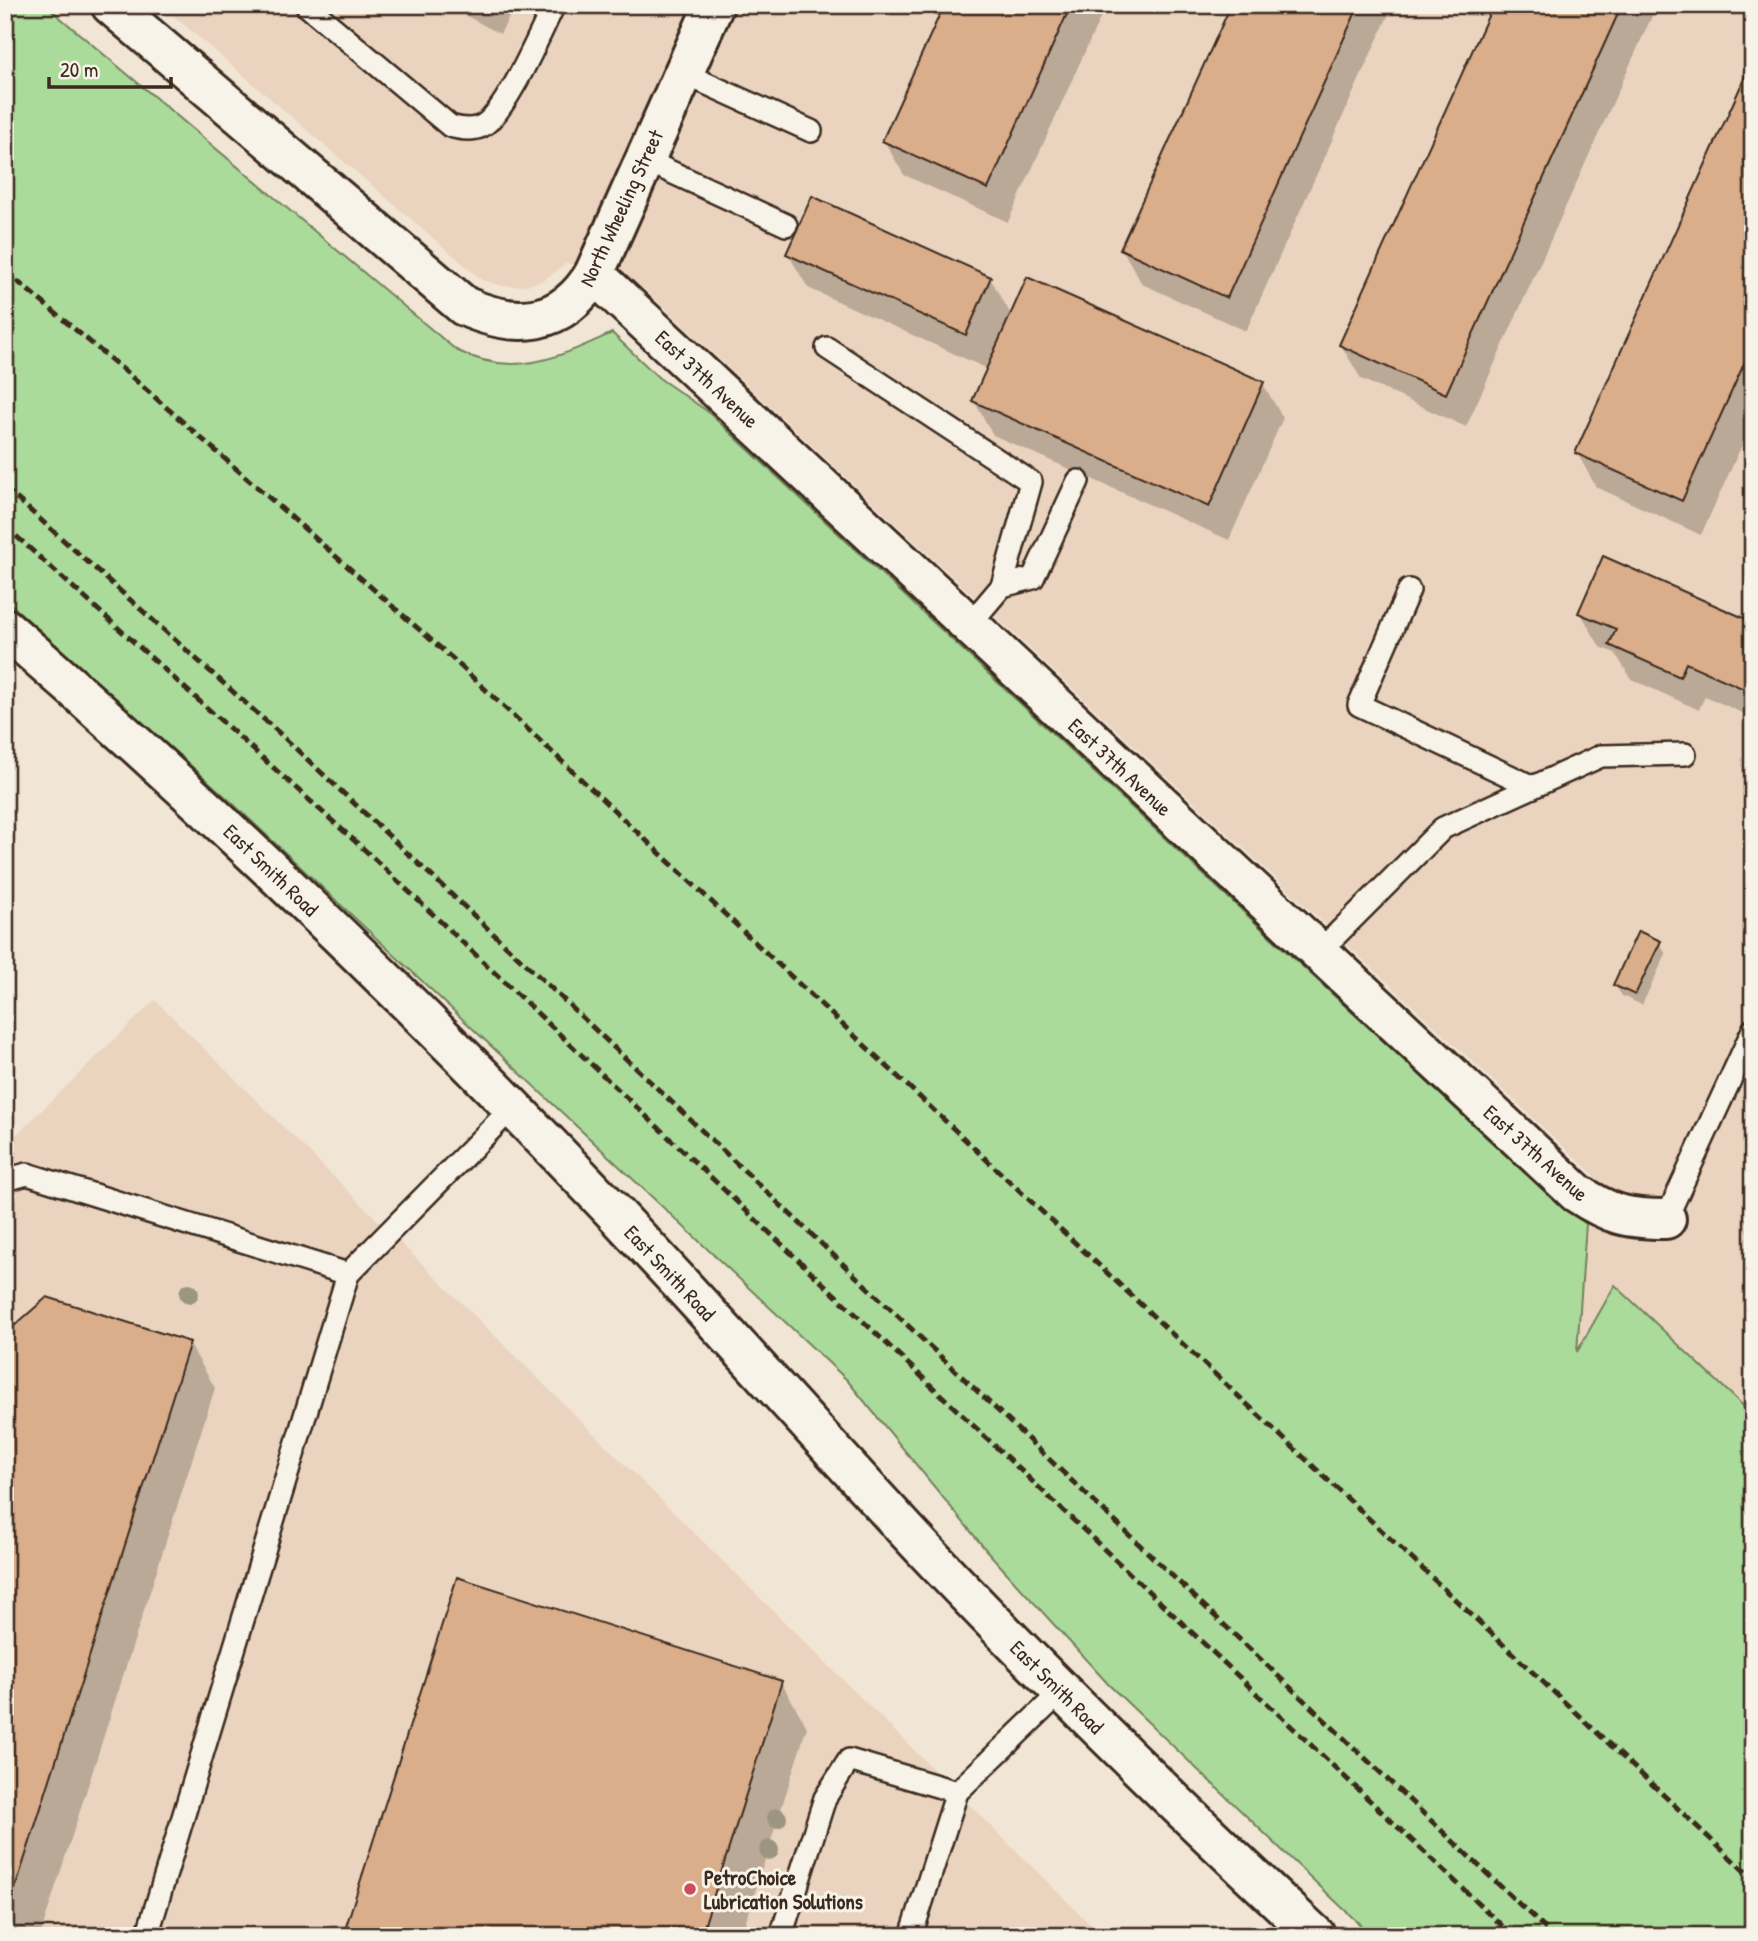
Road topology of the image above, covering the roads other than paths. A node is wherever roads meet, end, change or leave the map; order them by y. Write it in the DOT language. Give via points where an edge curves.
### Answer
graph roads {
  1 [pos="111,5"];
  2 [pos="306,5"];
  3 [pos="554,5"];
  4 [pos="714,5"];
  5 [pos="683,73"];
  6 [pos="811,131"];
  7 [pos="645,160"];
  8 [pos="786,225"];
  9 [pos="594,274"];
  10 [pos="827,348"];
  11 [pos="1078,481"];
  12 [pos="1002,586"];
  13 [pos="1409,590"];
  14 [pos="969,625"];
  15 [pos="5,628"];
  16 [pos="1685,754"];
  17 [pos="1532,788"];
  18 [pos="1318,953"];
  19 [pos="1753,1030"];
  20 [pos="512,1108"];
  21 [pos="5,1180"];
  22 [pos="1666,1219"];
  23 [pos="348,1274"];
  24 [pos="1061,1692"];
  25 [pos="957,1793"];
  26 [pos="147,1936"];
  27 [pos="781,1936"];
  28 [pos="911,1936"];
  29 [pos="1316,1936"];
  1 -- 9 [label="street, North Wheeling Street" via="464,306 504,321 548,316 571,303"];
  2 -- 3 [label="lane" via="450,126 462,130 482,126 503,103"];
  4 -- 5 [label="street, North Wheeling Street"];
  5 -- 6 [label="lane"];
  5 -- 7 [label="street, North Wheeling Street"];
  7 -- 8 [label="lane"];
  7 -- 9 [label="street, North Wheeling Street"];
  9 -- 14 [label="street, East 37th Avenue"];
  10 -- 12 [label="lane" via="1031,482"];
  11 -- 12 [label="lane" via="1033,578"];
  12 -- 14 [label="lane"];
  13 -- 17 [label="lane" via="1359,705"];
  14 -- 18 [label="street, East 37th Avenue"];
  15 -- 20 [label="street, East Smith Road" via="205,807"];
  16 -- 17 [label="lane" via="1601,756"];
  17 -- 18 [label="lane" via="1443,828"];
  18 -- 22 [label="street, East 37th Avenue" via="1577,1193 1600,1209 1628,1219"];
  19 -- 22 [label="lane"];
  20 -- 23 [label="lane"];
  20 -- 24 [label="street, East Smith Road"];
  21 -- 23 [label="lane" via="27,1174"];
  23 -- 26 [label="lane"];
  24 -- 25 [label="lane"];
  24 -- 29 [label="street, East Smith Road"];
  25 -- 27 [label="lane" via="849,1760 825,1798"];
  25 -- 28 [label="lane"];
}
